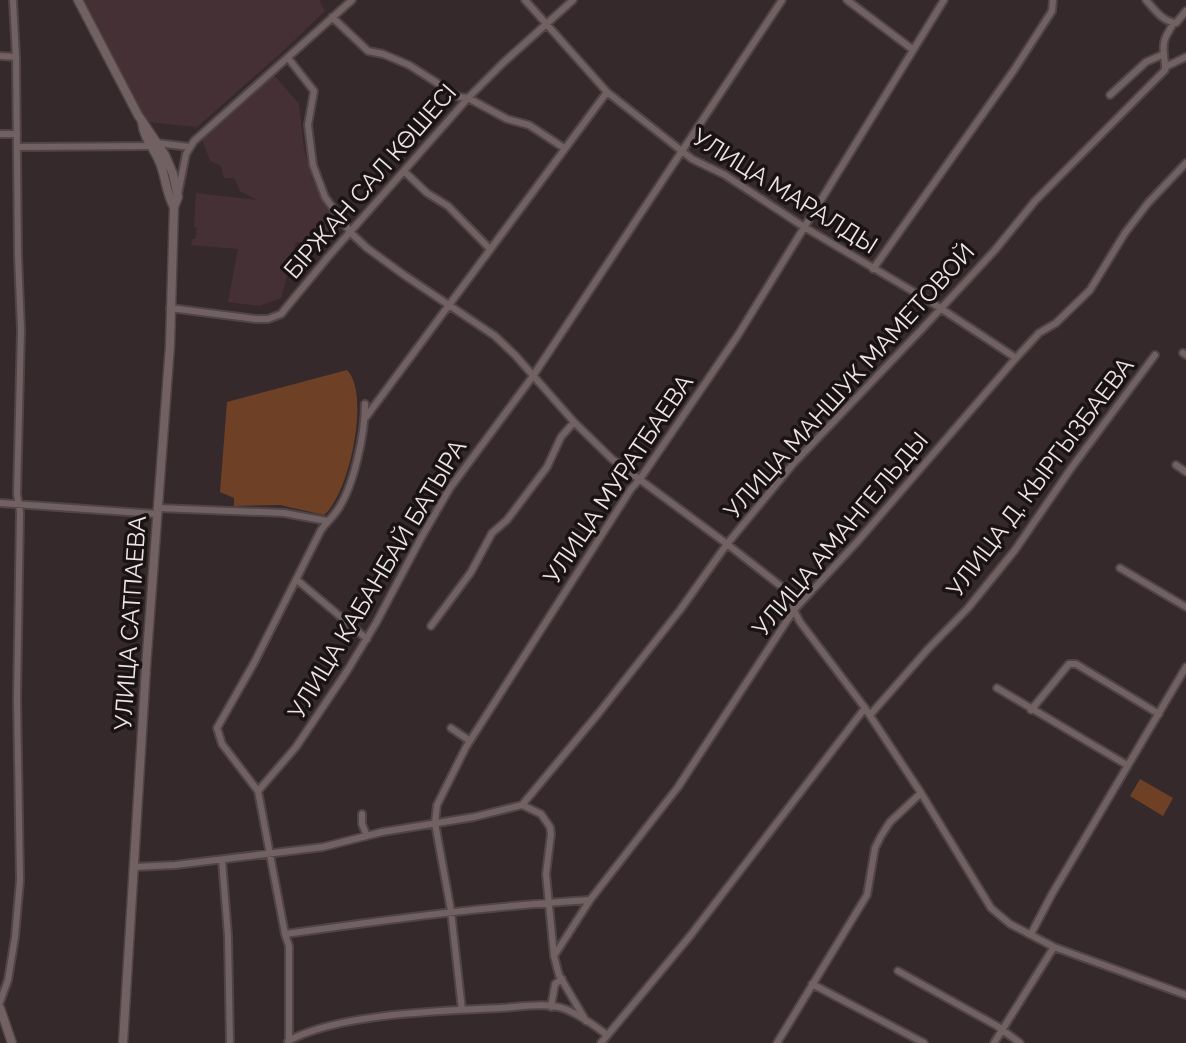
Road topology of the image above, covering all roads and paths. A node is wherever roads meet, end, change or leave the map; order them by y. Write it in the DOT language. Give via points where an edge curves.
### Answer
graph roads {
  1 [pos="13,0"];
  2 [pos="78,0"];
  3 [pos="352,0"];
  4 [pos="525,0"];
  5 [pos="573,0"];
  6 [pos="782,0"];
  7 [pos="846,0"];
  8 [pos="944,0"];
  9 [pos="1053,0"];
  10 [pos="1146,0"];
  11 [pos="1186,11"];
  12 [pos="332,17"];
  13 [pos="1173,23"];
  14 [pos="547,24"];
  15 [pos="912,49"];
  16 [pos="1164,54"];
  17 [pos="0,56"];
  18 [pos="16,57"];
  19 [pos="1186,57"];
  20 [pos="288,58"];
  21 [pos="1165,67"];
  22 [pos="607,92"];
  23 [pos="1110,94"];
  24 [pos="468,98"];
  25 [pos="0,134"];
  26 [pos="17,134"];
  27 [pos="154,144"];
  28 [pos="18,147"];
  29 [pos="190,147"];
  30 [pos="564,148"];
  31 [pos="682,151"];
  32 [pos="1186,163"];
  33 [pos="405,172"];
  34 [pos="177,197"];
  35 [pos="174,206"];
  36 [pos="804,227"];
  37 [pos="351,233"];
  38 [pos="490,249"];
  39 [pos="873,269"];
  40 [pos="447,304"];
  41 [pos="170,309"];
  42 [pos="940,309"];
  43 [pos="1155,355"];
  44 [pos="1016,358"];
  45 [pos="533,376"];
  46 [pos="365,404"];
  47 [pos="365,418"];
  48 [pos="574,422"];
  49 [pos="1176,465"];
  50 [pos="1186,472"];
  51 [pos="640,480"];
  52 [pos="0,503"];
  53 [pos="18,503"];
  54 [pos="157,511"];
  55 [pos="327,521"];
  56 [pos="727,544"];
  57 [pos="1120,568"];
  58 [pos="297,580"];
  59 [pos="1186,607"];
  60 [pos="794,610"];
  61 [pos="431,626"];
  62 [pos="367,639"];
  63 [pos="1186,667"];
  64 [pos="997,688"];
  65 [pos="865,708"];
  66 [pos="1031,709"];
  67 [pos="1159,713"];
  68 [pos="870,715"];
  69 [pos="451,728"];
  70 [pos="470,741"];
  71 [pos="1127,765"];
  72 [pos="258,791"];
  73 [pos="921,793"];
  74 [pos="522,805"];
  75 [pos="362,814"];
  76 [pos="435,822"];
  77 [pos="367,836"];
  78 [pos="270,855"];
  79 [pos="222,860"];
  80 [pos="134,867"];
  81 [pos="590,900"];
  82 [pos="549,902"];
  83 [pos="451,911"];
  84 [pos="285,934"];
  85 [pos="1031,934"];
  86 [pos="1054,947"];
  87 [pos="554,956"];
  88 [pos="898,971"];
  89 [pos="562,979"];
  90 [pos="812,984"];
  91 [pos="1186,995"];
  92 [pos="0,1002"];
  93 [pos="551,1007"];
  94 [pos="0,1008"];
  95 [pos="461,1010"];
  96 [pos="586,1020"];
  97 [pos="1003,1031"];
  98 [pos="607,1035"];
  99 [pos="288,1042"];
  100 [pos="12,1043"];
  101 [pos="122,1043"];
  102 [pos="229,1043"];
  103 [pos="601,1043"];
  104 [pos="777,1043"];
  105 [pos="924,1043"];
  106 [pos="994,1043"];
  107 [pos="1020,1043"];
  1 -- 18 [label="street"];
  2 -- 27 [label="street, УЛИЦА САТПАЕВА"];
  3 -- 12 [label="street"];
  4 -- 14 [label="street, УЛИЦА МАРАЛДЫ"];
  5 -- 14 [label="street, БІРЖАН САЛ КӨШЕСІ"];
  6 -- 31 [label="street, УЛИЦА КАБАНБАЙ БАТЫРА"];
  7 -- 15 [label="street"];
  8 -- 15 [label="street, УЛИЦА МУРАТБАЕВА"];
  9 -- 39 [label="street" via="1052,11 1014,70"];
  10 -- 13 [label="street"];
  11 -- 13 [label="street"];
  12 -- 20 [label="street"];
  12 -- 24 [label="street" via="368,51 396,59"];
  13 -- 16 [label="street" via="1165,38"];
  14 -- 22 [label="street, УЛИЦА МАРАЛДЫ"];
  14 -- 24 [label="street, БІРЖАН САЛ КӨШЕСІ"];
  15 -- 36 [label="street, УЛИЦА МУРАТБАЕВА"];
  16 -- 21 [label="street"];
  16 -- 23 [label="street" via="1146,62"];
  17 -- 18 [label="street"];
  18 -- 26 [label="street"];
  19 -- 21 [label="street"];
  20 -- 29 [label="street"];
  20 -- 37 [label="street" via="314,91 307,125 318,182"];
  21 -- 42 [label="street, УЛИЦА МАНШУК МАМЕТОВОЙ" via="1035,201"];
  22 -- 30 [label="street"];
  22 -- 31 [label="street, УЛИЦА МАРАЛДЫ"];
  24 -- 30 [label="street" via="528,125"];
  24 -- 33 [label="street, БІРЖАН САЛ КӨШЕСІ"];
  25 -- 26 [label="street"];
  26 -- 28 [label="street"];
  27 -- 28 [label="street"];
  27 -- 29 [label="street"];
  27 -- 34 [label="street, УЛИЦА САТПАЕВА" via="173,174"];
  27 -- 35 [label="street, УЛИЦА САТПАЕВА"];
  28 -- 53 [label="street"];
  29 -- 34 [label="street"];
  30 -- 38 [label="street"];
  31 -- 36 [label="street, УЛИЦА МАРАЛДЫ"];
  31 -- 45 [label="street, УЛИЦА КАБАНБАЙ БАТЫРА"];
  32 -- 44 [label="street, УЛИЦА АМАНГЕЛЬДЫ" via="1125,233 1090,290"];
  33 -- 37 [label="street, БІРЖАН САЛ КӨШЕСІ"];
  33 -- 38 [label="street" via="448,206"];
  34 -- 35 [label="street, УЛИЦА САТПАЕВА"];
  35 -- 41 [label="street, УЛИЦА САТПАЕВА"];
  36 -- 39 [label="street, УЛИЦА МАРАЛДЫ"];
  36 -- 51 [label="street, УЛИЦА МУРАТБАЕВА"];
  37 -- 40 [label="street"];
  37 -- 41 [label="street, БІРЖАН САЛ КӨШЕСІ" via="275,317"];
  38 -- 40 [label="street"];
  39 -- 42 [label="street, УЛИЦА МАРАЛДЫ"];
  40 -- 45 [label="street" via="495,336"];
  40 -- 47 [label="street"];
  41 -- 54 [label="street, УЛИЦА САТПАЕВА"];
  42 -- 44 [label="street, УЛИЦА МАРАЛДЫ"];
  42 -- 56 [label="street, УЛИЦА МАНШУК МАМЕТОВОЙ" via="803,454"];
  43 -- 68 [label="street, УЛИЦА Д. КЫРГЫЗБАЕВА" via="1015,550"];
  44 -- 60 [label="street, УЛИЦА АМАНГЕЛЬДЫ"];
  45 -- 48 [label="street"];
  45 -- 62 [label="street, УЛИЦА КАБАНБАЙ БАТЫРА" via="450,488"];
  46 -- 47 [label="street"];
  47 -- 55 [label="street" via="352,478 337,511"];
  48 -- 51 [label="street"];
  48 -- 61 [label="street" via="547,467 508,520 492,533 471,572"];
  49 -- 50 [label="street"];
  51 -- 56 [label="street"];
  51 -- 70 [label="street, УЛИЦА МУРАТБАЕВА"];
  52 -- 53 [label="street"];
  53 -- 54 [label="street"];
  53 -- 92 [label="street" via="20,880 8,980"];
  54 -- 55 [label="street" via="284,513"];
  54 -- 80 [label="street, УЛИЦА САТПАЕВА"];
  55 -- 58 [label="street"];
  56 -- 60 [label="street" via="782,587"];
  56 -- 74 [label="street, УЛИЦА МАНШУК МАМЕТОВОЙ" via="680,610"];
  57 -- 59 [label="street"];
  58 -- 62 [label="street"];
  58 -- 72 [label="street" via="217,728 222,744"];
  60 -- 65 [label="street"];
  60 -- 81 [label="street, УЛИЦА АМАНГЕЛЬДЫ" via="678,787"];
  62 -- 72 [label="street, УЛИЦА КАБАНБАЙ БАТЫРА" via="296,747"];
  63 -- 67 [label="street"];
  64 -- 66 [label="street"];
  65 -- 68 [label="street"];
  65 -- 98 [label="street" via="690,936"];
  66 -- 67 [label="street" via="1069,664 1076,664"];
  66 -- 71 [label="street"];
  67 -- 71 [label="street"];
  68 -- 73 [label="street"];
  69 -- 70 [label="street"];
  70 -- 76 [label="street, УЛИЦА МУРАТБАЕВА" via="437,805"];
  71 -- 85 [label="street"];
  72 -- 78 [label="street"];
  73 -- 85 [label="street" via="991,908"];
  73 -- 90 [label="street" via="881,836 867,895"];
  74 -- 76 [label="street"];
  74 -- 82 [label="street" via="541,814 550,827"];
  75 -- 77 [label="street"];
  76 -- 77 [label="street"];
  76 -- 83 [label="street, УЛИЦА МУРАТБАЕВА"];
  77 -- 78 [label="street"];
  78 -- 79 [label="street"];
  78 -- 84 [label="street"];
  79 -- 80 [label="street"];
  79 -- 102 [label="street"];
  80 -- 101 [label="street, УЛИЦА САТПАЕВА"];
  81 -- 82 [label="street"];
  81 -- 87 [label="street, УЛИЦА АМАНГЕЛЬДЫ"];
  82 -- 83 [label="street"];
  82 -- 87 [label="street"];
  83 -- 84 [label="street"];
  83 -- 95 [label="street, УЛИЦА МУРАТБАЕВА"];
  84 -- 99 [label="street" via="291,968"];
  85 -- 86 [label="street"];
  86 -- 91 [label="street"];
  86 -- 97 [label="street"];
  87 -- 89 [label="street"];
  88 -- 97 [label="street"];
  89 -- 93 [label="street" via="555,985"];
  89 -- 96 [label="street"];
  90 -- 104 [label="street"];
  90 -- 105 [label="street"];
  93 -- 95 [label="street"];
  93 -- 96 [label="street"];
  94 -- 100 [label="street"];
  95 -- 99 [label="street" via="355,1021"];
  96 -- 98 [label="street"];
  97 -- 106 [label="street"];
  97 -- 107 [label="street"];
  98 -- 103 [label="street"];
}
